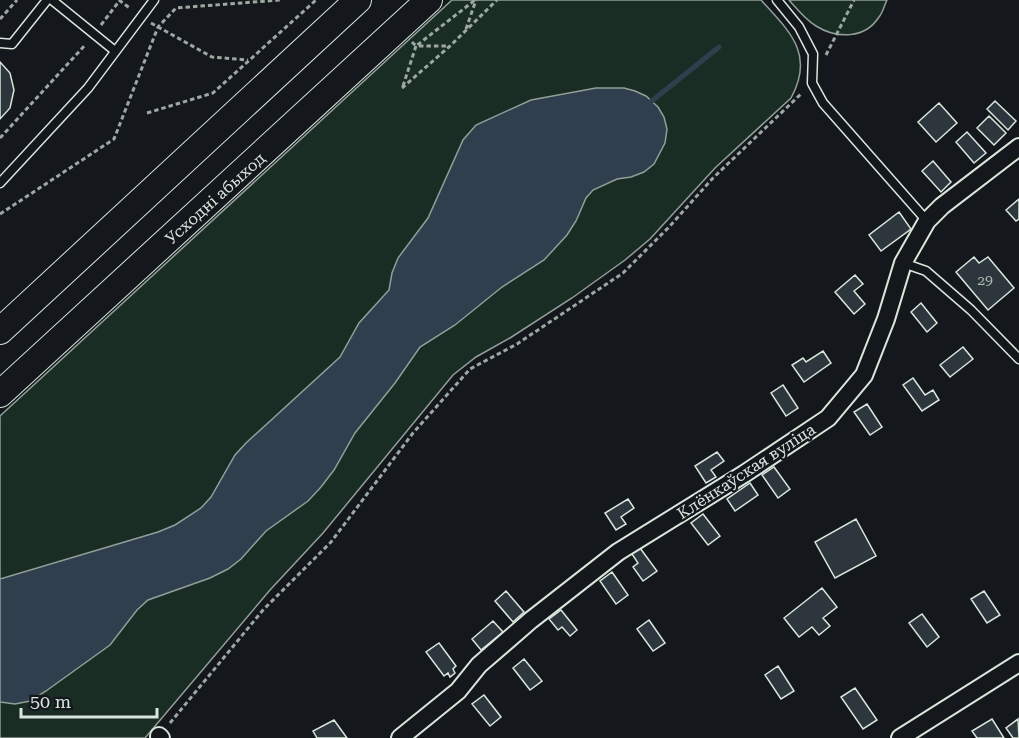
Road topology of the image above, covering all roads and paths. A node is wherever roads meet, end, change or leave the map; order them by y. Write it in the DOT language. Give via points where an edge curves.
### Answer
graph roads {
  1 [pos="17,0"];
  2 [pos="49,0"];
  3 [pos="119,0"];
  4 [pos="154,0"];
  5 [pos="280,0"];
  6 [pos="316,0"];
  7 [pos="358,0"];
  8 [pos="429,0"];
  9 [pos="475,0"];
  10 [pos="497,0"];
  11 [pos="777,0"];
  12 [pos="854,0"];
  13 [pos="135,11"];
  14 [pos="0,19"];
  15 [pos="149,22"];
  16 [pos="158,27"];
  17 [pos="98,29"];
  18 [pos="465,31"];
  19 [pos="88,40"];
  20 [pos="411,41"];
  21 [pos="0,43"];
  22 [pos="416,46"];
  23 [pos="450,46"];
  24 [pos="115,51"];
  25 [pos="249,60"];
  26 [pos="812,83"];
  27 [pos="147,113"];
  28 [pos="0,138"];
  29 [pos="1019,147"];
  30 [pos="0,183"];
  31 [pos="0,214"];
  32 [pos="927,221"];
  33 [pos="903,263"];
  34 [pos="0,331"];
  35 [pos="1019,359"];
  36 [pos="0,394"];
  37 [pos="1019,663"];
  38 [pos="160,737"];
  39 [pos="400,738"];
  40 [pos="900,738"];
  1 -- 14 [label="path"];
  2 -- 21 [label="lane" via="12,44"];
  2 -- 24 [label="lane"];
  3 -- 13 [label="path"];
  3 -- 17 [label="path"];
  4 -- 24 [label="lane"];
  5 -- 16 [label="path" via="176,8"];
  6 -- 25 [label="path"];
  7 -- 34 [label="main road"];
  8 -- 36 [label="main road, Усходні абыход"];
  9 -- 18 [label="path"];
  9 -- 22 [label="path"];
  10 -- 18 [label="path"];
  11 -- 26 [label="lane" via="799,27 813,54"];
  12 -- 26 [label="path"];
  15 -- 16 [label="path"];
  16 -- 25 [label="path" via="212,57"];
  16 -- 31 [label="path" via="114,139"];
  18 -- 23 [label="path"];
  19 -- 28 [label="path"];
  20 -- 22 [label="path"];
  22 -- 23 [label="path"];
  22 -- 23 [label="path" via="402,88"];
  24 -- 30 [label="lane" via="88,88"];
  25 -- 27 [label="path" via="213,93"];
  26 -- 32 [label="lane" via="824,103"];
  26 -- 38 [label="path" via="713,178 623,273 517,344 470,369 413,433 331,542 263,610"];
  29 -- 32 [label="street, Клёнкаўская вуліца"];
  32 -- 33 [label="street, Клёнкаўская вуліца"];
  33 -- 35 [label="lane" via="926,271"];
  33 -- 39 [label="street, Клёнкаўская вуліца" via="864,375 828,418 618,552 531,620 479,665 458,691"];
  37 -- 40 [label="street"];
}
